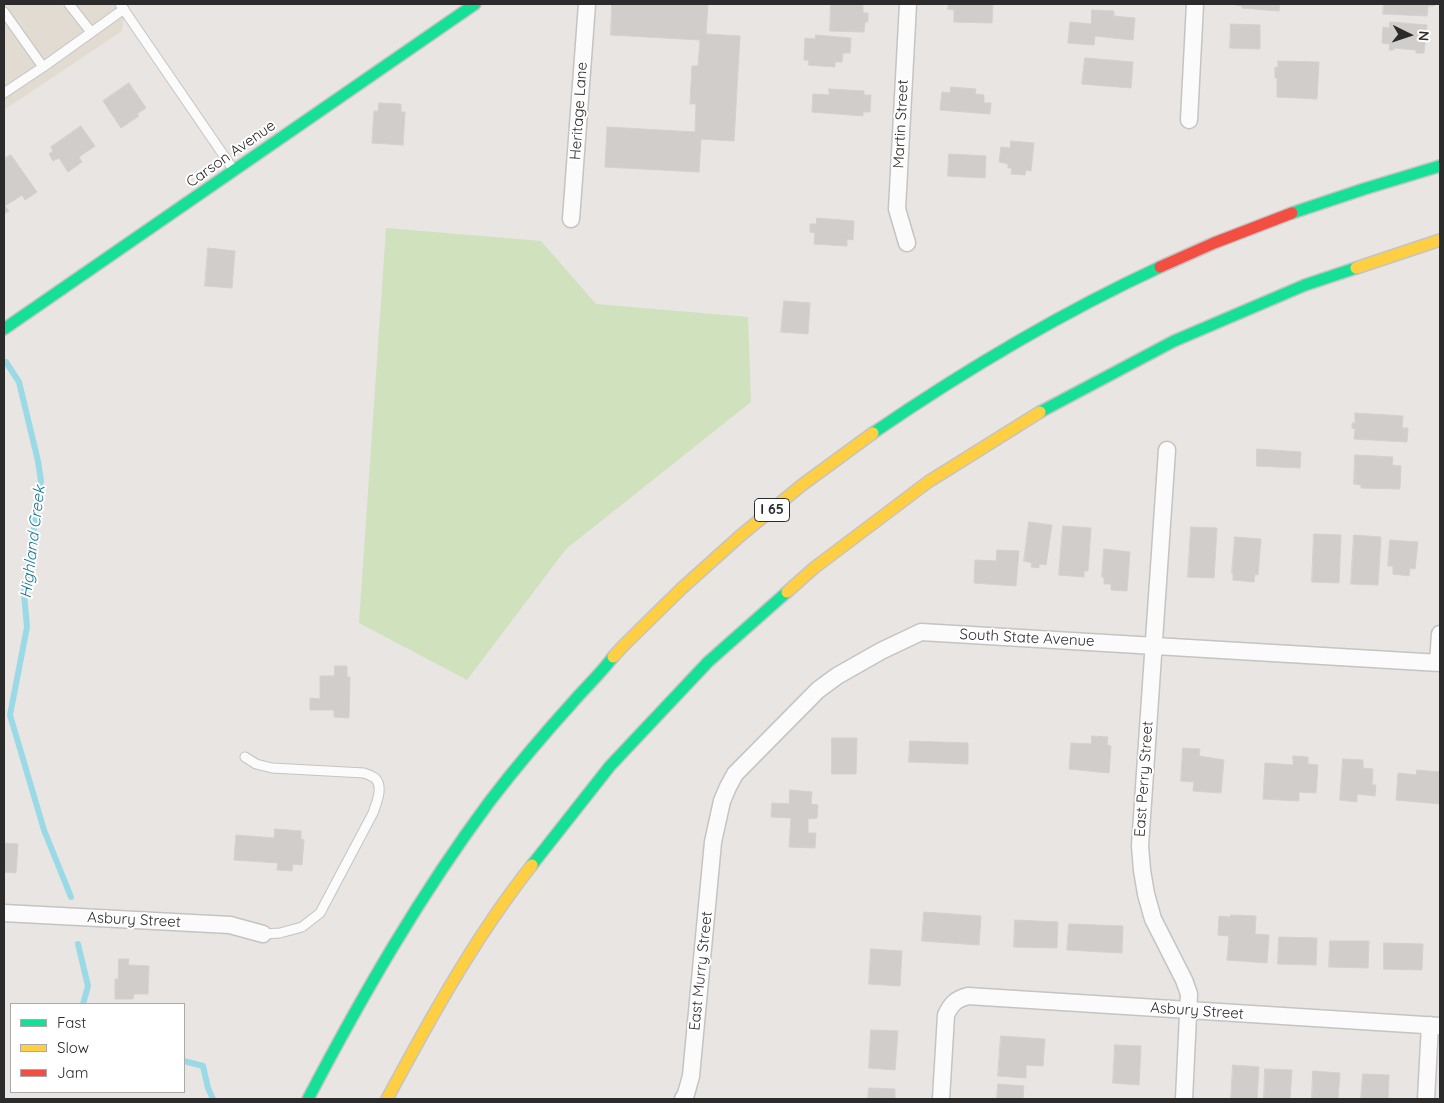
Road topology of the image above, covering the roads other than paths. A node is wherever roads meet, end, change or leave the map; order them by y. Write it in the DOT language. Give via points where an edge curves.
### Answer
graph roads {
  1 [pos="69,4"];
  2 [pos="475,4"];
  3 [pos="587,4"];
  4 [pos="908,4"];
  5 [pos="1195,4"];
  6 [pos="122,6"];
  7 [pos="4,12"];
  8 [pos="91,32"];
  9 [pos="43,67"];
  10 [pos="4,93"];
  11 [pos="1189,120"];
  12 [pos="1440,166"];
  13 [pos="234,170"];
  14 [pos="571,218"];
  15 [pos="1440,240"];
  16 [pos="907,243"];
  17 [pos="4,330"];
  18 [pos="1167,450"];
  19 [pos="1440,634"];
  20 [pos="1153,645"];
  21 [pos="1439,663"];
  22 [pos="245,757"];
  23 [pos="713,842"];
  24 [pos="4,913"];
  25 [pos="263,934"];
  26 [pos="1189,1010"];
  27 [pos="1435,1026"];
  28 [pos="308,1099"];
  29 [pos="388,1099"];
  30 [pos="682,1099"];
  31 [pos="941,1099"];
  32 [pos="1184,1099"];
  33 [pos="1426,1099"];
  1 -- 8 [label="lane"];
  2 -- 13 [label="main road, Carson Avenue"];
  3 -- 14 [label="street, Heritage Lane"];
  4 -- 16 [label="street, Martin Street" via="897,209"];
  5 -- 11 [label="street"];
  6 -- 8 [label="lane"];
  6 -- 13 [label="lane"];
  7 -- 9 [label="lane"];
  8 -- 9 [label="lane"];
  9 -- 10 [label="lane"];
  12 -- 28 [label="main road, I 65" via="1390,180 1226,238 1138,277 1044,326 897,416 819,472 738,537 668,601 594,677 491,800 406,922"];
  13 -- 17 [label="main road, Carson Avenue"];
  15 -- 29 [label="main road" via="1334,274 1244,309 1111,371 977,450 888,511 808,572 701,668 646,725 569,815 469,954"];
  18 -- 20 [label="street, East Perry Street"];
  19 -- 21 [label="street"];
  20 -- 21 [label="street, South State Avenue"];
  20 -- 23 [label="street, South State Avenue" via="921,632 881,651 818,690 735,774 722,801"];
  20 -- 26 [label="street, East Perry Street" via="1140,846 1142,870 1153,919 1184,980 1189,994"];
  22 -- 25 [label="lane" via="272,768 364,773 379,784 373,813 320,913 302,927"];
  23 -- 30 [label="street, East Murry Street" via="691,1076"];
  24 -- 25 [label="street, Asbury Street" via="230,925"];
  26 -- 27 [label="street, Asbury Street"];
  26 -- 31 [label="street, Asbury Street" via="968,996 955,1001 946,1015"];
  26 -- 32 [label="street, East Perry Street"];
  27 -- 33 [label="street"];
}
